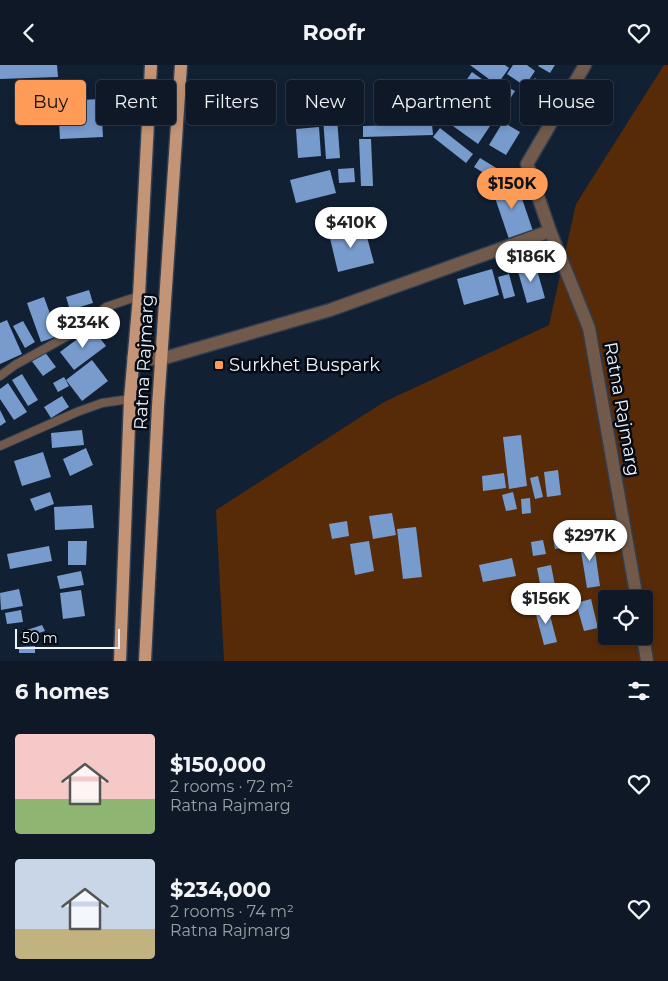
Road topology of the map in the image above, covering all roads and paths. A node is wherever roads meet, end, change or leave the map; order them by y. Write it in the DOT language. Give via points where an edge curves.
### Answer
graph roads {
  1 [pos="151,65"];
  2 [pos="181,65"];
  3 [pos="585,65"];
  4 [pos="550,231"];
  5 [pos="139,296"];
  6 [pos="133,359"];
  7 [pos="161,359"];
  8 [pos="0,376"];
  9 [pos="130,399"];
  10 [pos="0,446"];
  11 [pos="635,590"];
  12 [pos="644,645"];
  13 [pos="120,661"];
  14 [pos="145,661"];
  15 [pos="647,661"];
  1 -- 5 [label="main road, Ratna Rajmarg"];
  2 -- 7 [label="main road, Ratna Rajmarg"];
  3 -- 4 [label="street, Ratna Rajmarg" via="527,165"];
  4 -- 7 [label="street" via="330,309"];
  4 -- 11 [label="street, Ratna Rajmarg" via="589,328"];
  5 -- 6 [label="main road, Ratna Rajmarg"];
  5 -- 8 [label="lane" via="106,307 75,332"];
  6 -- 7 [label="street"];
  6 -- 9 [label="main road, Ratna Rajmarg"];
  7 -- 14 [label="main road, Ratna Rajmarg"];
  9 -- 10 [label="lane" via="102,403"];
  9 -- 13 [label="main road, Ratna Rajmarg"];
  12 -- 15 [label="street"];
}
